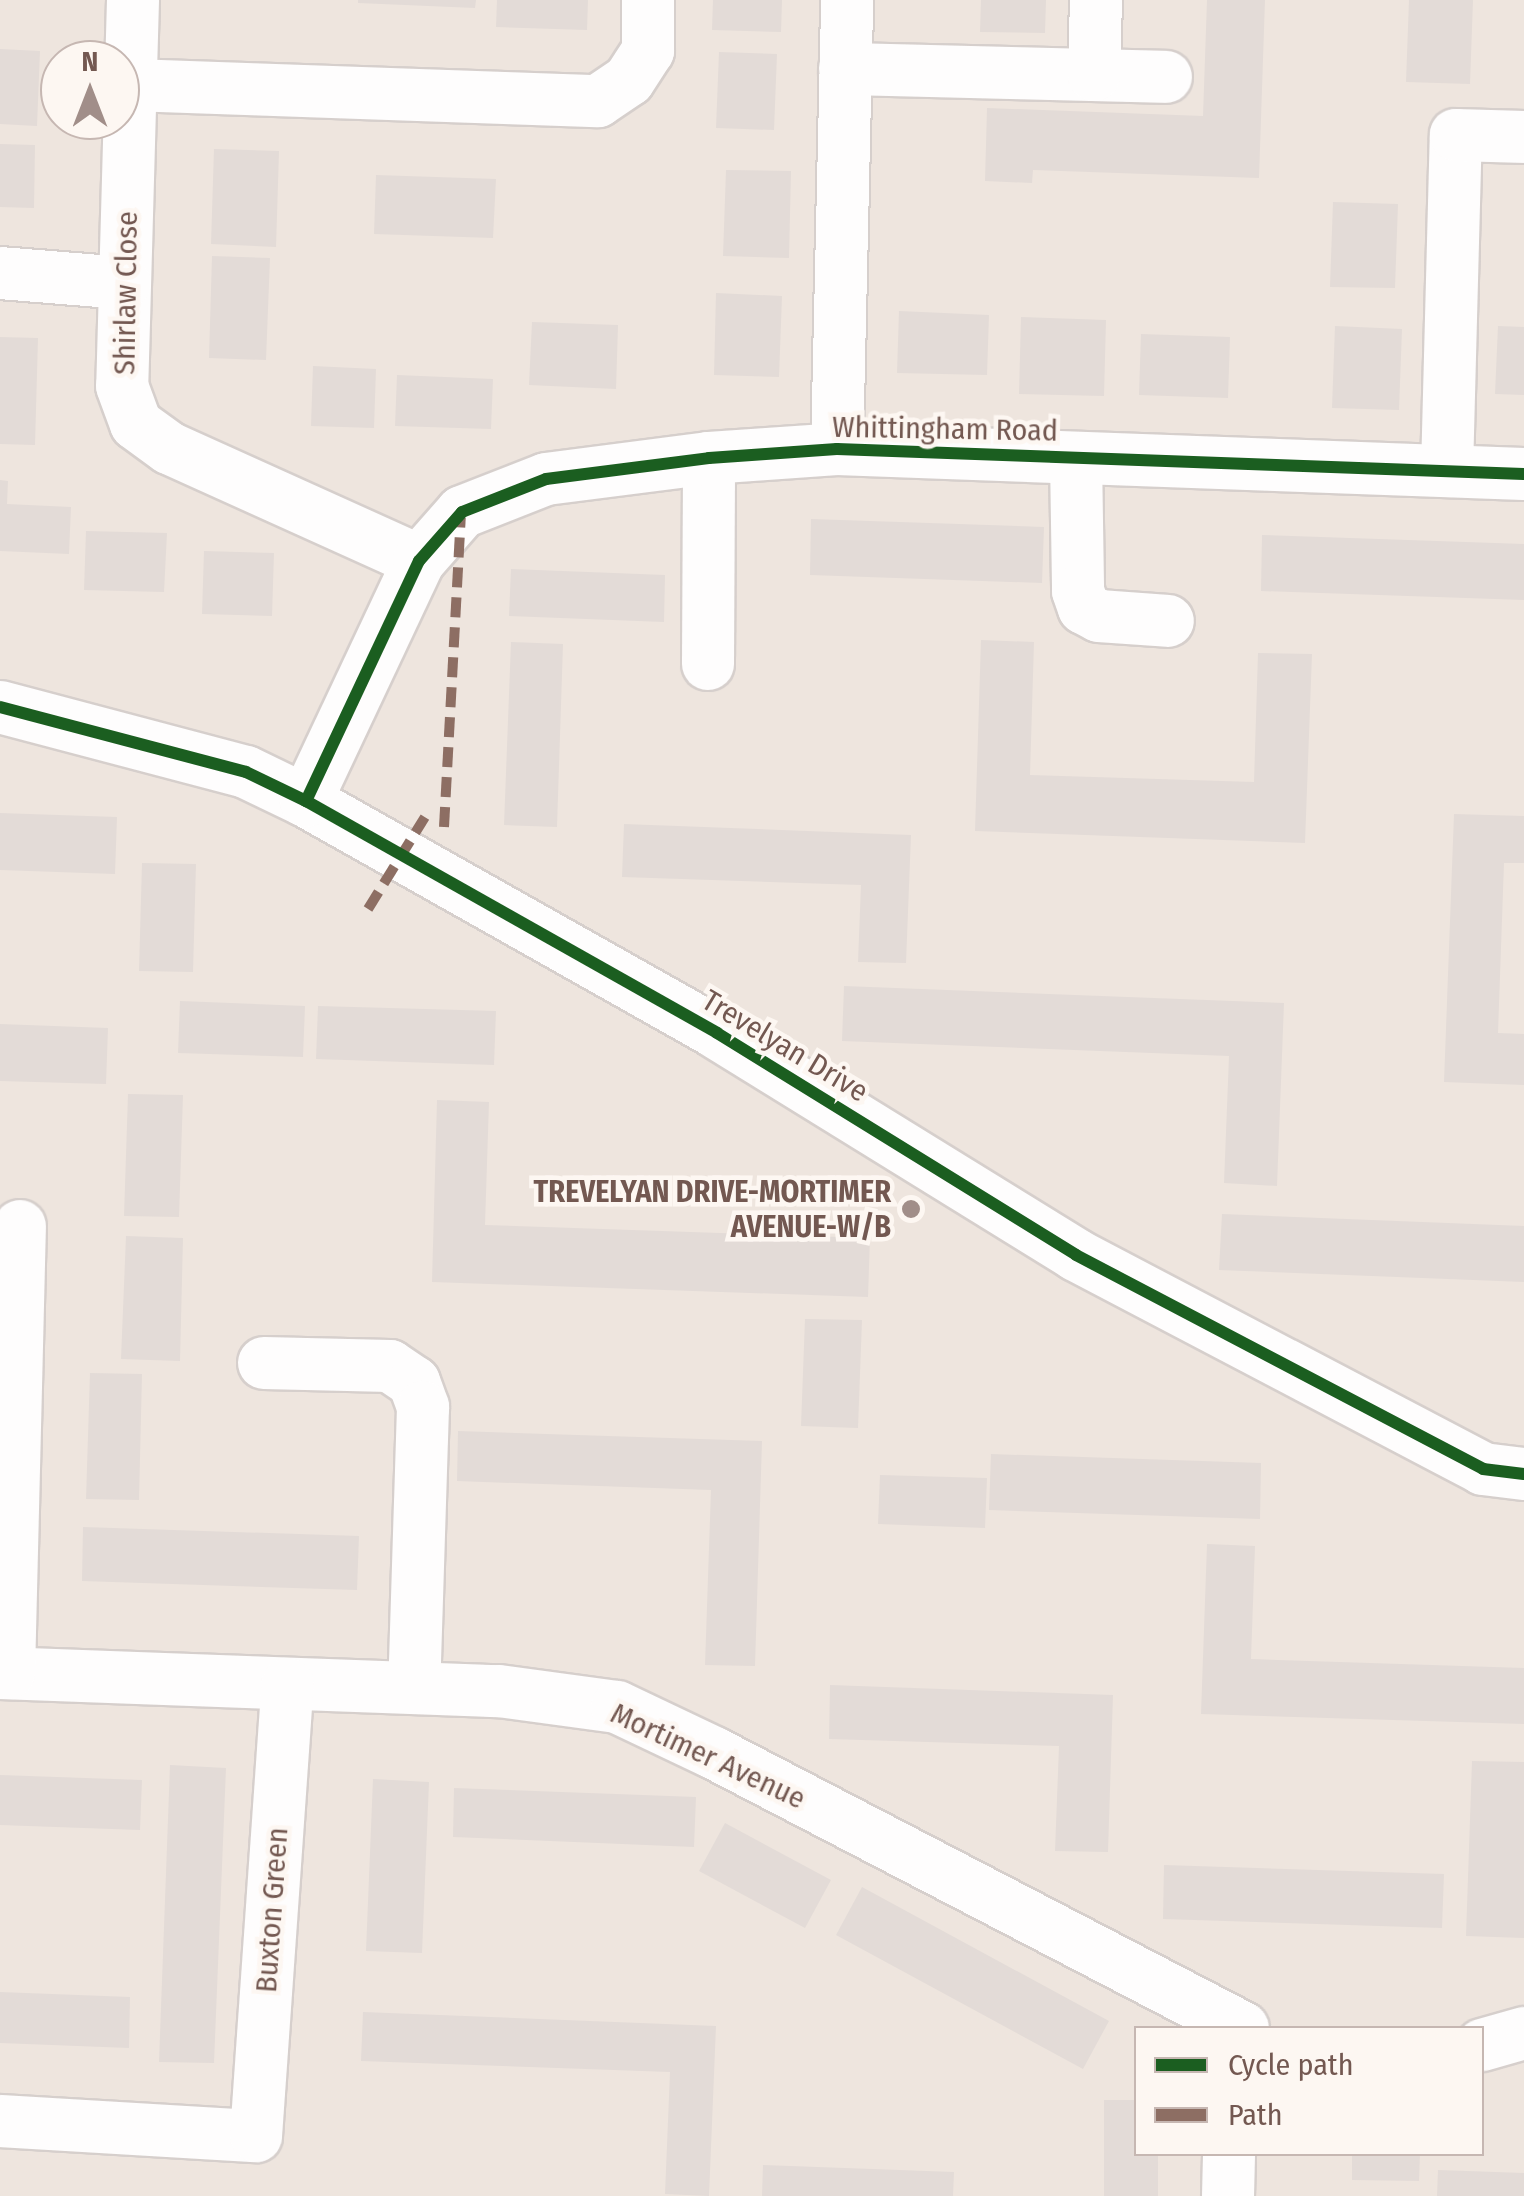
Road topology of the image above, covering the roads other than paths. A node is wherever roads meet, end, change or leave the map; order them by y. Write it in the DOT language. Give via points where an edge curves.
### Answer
graph roads {
  1 [pos="133,0"];
  2 [pos="648,0"];
  3 [pos="847,0"];
  4 [pos="1096,0"];
  5 [pos="132,40"];
  6 [pos="845,69"];
  7 [pos="1094,75"];
  8 [pos="1166,76"];
  9 [pos="140,85"];
  10 [pos="1524,138"];
  11 [pos="129,140"];
  12 [pos="0,272"];
  13 [pos="125,283"];
  14 [pos="837,449"];
  15 [pos="709,458"];
  16 [pos="1076,458"];
  17 [pos="1447,471"];
  18 [pos="1524,474"];
  19 [pos="419,560"];
  20 [pos="1168,621"];
  21 [pos="708,664"];
  22 [pos="0,708"];
  23 [pos="306,800"];
  24 [pos="20,1226"];
  25 [pos="264,1364"];
  26 [pos="1524,1474"];
  27 [pos="4,1673"];
  28 [pos="288,1684"];
  29 [pos="414,1688"];
  30 [pos="1232,2026"];
  31 [pos="1524,2033"];
  32 [pos="1484,2044"];
  33 [pos="0,2121"];
  34 [pos="1228,2156"];
  35 [pos="1228,2196"];
  1 -- 5 [label="street, Shirlaw Close"];
  2 -- 9 [label="street" via="648,51 629,80 598,100"];
  3 -- 6 [label="street"];
  4 -- 7 [label="street"];
  6 -- 7 [label="street"];
  6 -- 14 [label="street"];
  7 -- 8 [label="street"];
  10 -- 17 [label="street" via="1456,136"];
  11 -- 13 [label="street, Shirlaw Close"];
  12 -- 13 [label="street"];
  13 -- 19 [label="street, Shirlaw Close" via="122,386 136,424 168,448"];
  14 -- 15 [label="street, Whittingham Road"];
  14 -- 16 [label="street, Whittingham Road"];
  15 -- 19 [label="street, Whittingham Road" via="546,479 462,512"];
  15 -- 21 [label="street"];
  16 -- 17 [label="street, Whittingham Road"];
  16 -- 20 [label="street" via="1078,591 1084,608 1099,616"];
  17 -- 18 [label="street, Whittingham Road"];
  19 -- 23 [label="street, Whittingham Road"];
  22 -- 23 [label="street, Trevelyan Drive" via="246,772"];
  23 -- 26 [label="street, Trevelyan Drive" via="718,1033 1076,1256 1484,1469"];
  24 -- 27 [label="street"];
  25 -- 29 [label="street" via="390,1366 414,1382 422,1408"];
  27 -- 28 [label="street, Mortimer Avenue"];
  28 -- 29 [label="street, Mortimer Avenue"];
  28 -- 33 [label="street, Buxton Green" via="256,2136"];
  29 -- 30 [label="street, Mortimer Avenue" via="617,1707"];
  31 -- 32 [label="street"];
  34 -- 35 [label="street"];
}
